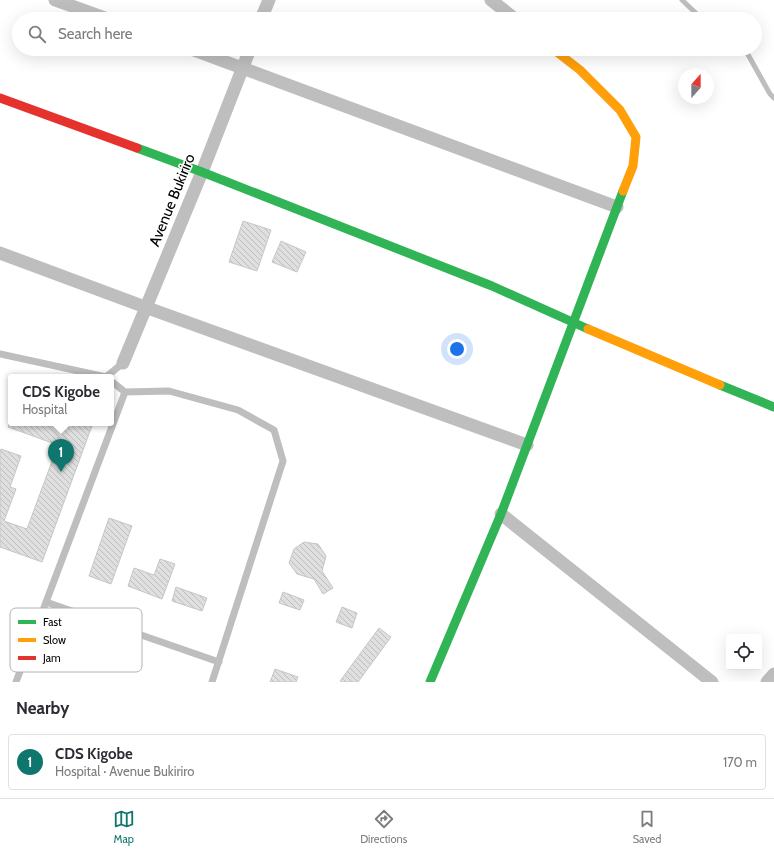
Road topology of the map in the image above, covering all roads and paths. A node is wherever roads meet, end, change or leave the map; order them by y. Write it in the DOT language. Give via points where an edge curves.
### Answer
graph roads {
  1 [pos="55,0"];
  2 [pos="269,0"];
  3 [pos="491,0"];
  4 [pos="88,12"];
  5 [pos="264,12"];
  6 [pos="506,12"];
  7 [pos="210,56"];
  8 [pos="247,56"];
  9 [pos="562,56"];
  10 [pos="242,68"];
  11 [pos="0,98"];
  12 [pos="202,172"];
  13 [pos="617,207"];
  14 [pos="0,253"];
  15 [pos="145,307"];
  16 [pos="573,323"];
  17 [pos="0,354"];
  18 [pos="123,363"];
  19 [pos="92,374"];
  20 [pos="110,374"];
  21 [pos="114,383"];
  22 [pos="125,392"];
  23 [pos="774,407"];
  24 [pos="114,421"];
  25 [pos="112,426"];
  26 [pos="527,445"];
  27 [pos="501,514"];
  28 [pos="46,602"];
  29 [pos="44,608"];
  30 [pos="63,608"];
  31 [pos="142,635"];
  32 [pos="219,662"];
  33 [pos="20,672"];
  34 [pos="774,674"];
  35 [pos="16,682"];
  36 [pos="212,682"];
  37 [pos="430,682"];
  38 [pos="712,682"];
  39 [pos="766,682"];
  1 -- 4 [label="street"];
  2 -- 5 [label="street"];
  3 -- 6 [label="street"];
  7 -- 10 [label="street"];
  8 -- 10 [label="street, Avenue Bukiriro"];
  9 -- 13 [label="street" via="580,70 620,110 636,137 633,166"];
  10 -- 12 [label="street, Avenue Bukiriro"];
  10 -- 13 [label="street"];
  11 -- 12 [label="street"];
  12 -- 15 [label="street, Avenue Bukiriro"];
  12 -- 16 [label="street" via="492,286"];
  13 -- 16 [label="street"];
  14 -- 15 [label="street"];
  15 -- 18 [label="street, Avenue Bukiriro"];
  15 -- 26 [label="street"];
  16 -- 23 [label="street"];
  16 -- 26 [label="street"];
  17 -- 19 [label="lane"];
  18 -- 20 [label="lane"];
  21 -- 22 [label="lane"];
  22 -- 24 [label="lane"];
  22 -- 32 [label="lane" via="169,391 238,410 274,430 283,461"];
  25 -- 28 [label="lane"];
  26 -- 27 [label="street"];
  27 -- 37 [label="street"];
  27 -- 38 [label="street"];
  28 -- 29 [label="lane"];
  28 -- 30 [label="lane"];
  31 -- 32 [label="lane"];
  32 -- 36 [label="lane"];
  33 -- 35 [label="lane"];
  34 -- 39 [label="street"];
}
